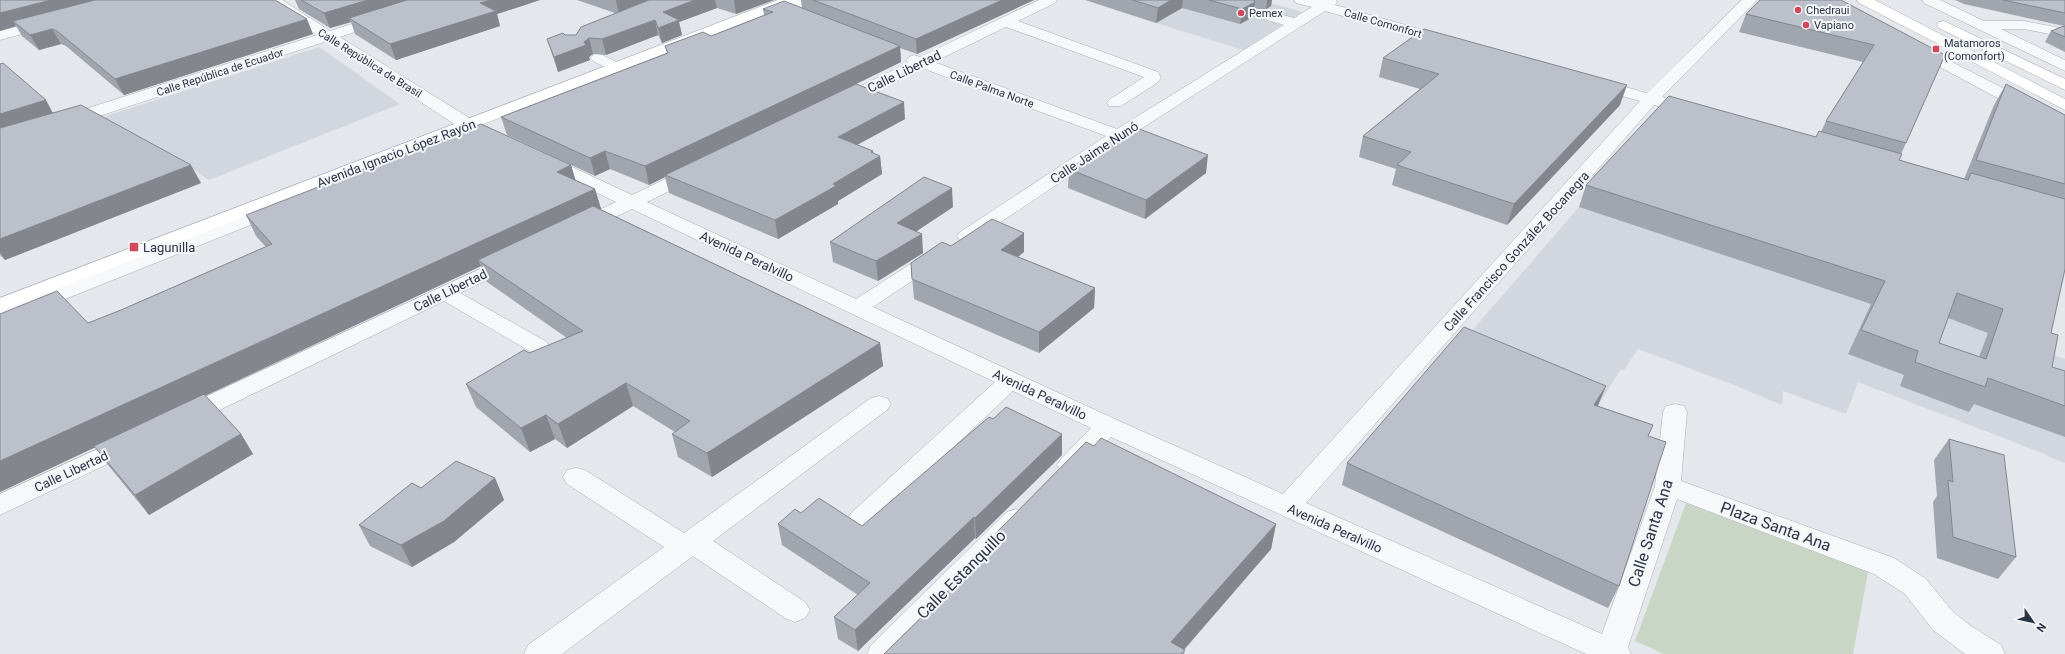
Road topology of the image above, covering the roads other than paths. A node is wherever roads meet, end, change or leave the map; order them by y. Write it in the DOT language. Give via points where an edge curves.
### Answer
graph roads {
  1 [pos="439,0"];
  2 [pos="812,0"];
  3 [pos="1050,0"];
  4 [pos="1301,0"];
  5 [pos="1750,0"];
  6 [pos="1864,0"];
  7 [pos="1894,0"];
  8 [pos="1929,0"];
  9 [pos="304,1"];
  10 [pos="1328,3"];
  11 [pos="277,4"];
  12 [pos="784,5"];
  13 [pos="1259,13"];
  14 [pos="807,19"];
  15 [pos="61,20"];
  16 [pos="1005,22"];
  17 [pos="1294,23"];
  18 [pos="1982,26"];
  19 [pos="2065,33"];
  20 [pos="0,36"];
  21 [pos="329,37"];
  22 [pos="1460,45"];
  23 [pos="1902,47"];
  24 [pos="900,55"];
  25 [pos="598,58"];
  26 [pos="921,63"];
  27 [pos="2065,66"];
  28 [pos="616,67"];
  29 [pos="1582,80"];
  30 [pos="2065,86"];
  31 [pos="1650,100"];
  32 [pos="1115,103"];
  33 [pos="2065,105"];
  34 [pos="822,110"];
  35 [pos="1704,115"];
  36 [pos="52,125"];
  37 [pos="473,127"];
  38 [pos="2065,129"];
  39 [pos="1119,135"];
  40 [pos="505,143"];
  41 [pos="526,153"];
  42 [pos="708,164"];
  43 [pos="631,202"];
  44 [pos="566,233"];
  45 [pos="523,254"];
  46 [pos="445,293"];
  47 [pos="0,305"];
  48 [pos="857,308"];
  49 [pos="0,318"];
  50 [pos="539,347"];
  51 [pos="1011,380"];
  52 [pos="879,404"];
  53 [pos="1675,412"];
  54 [pos="172,423"];
  55 [pos="1108,426"];
  56 [pos="143,436"];
  57 [pos="576,477"];
  58 [pos="1053,482"];
  59 [pos="1668,486"];
  60 [pos="1031,504"];
  61 [pos="0,505"];
  62 [pos="1288,506"];
  63 [pos="859,520"];
  64 [pos="688,544"];
  65 [pos="795,610"];
  66 [pos="1614,653"];
  67 [pos="539,654"];
  68 [pos="882,654"];
  69 [pos="1990,654"];
  1 -- 21 [label="street, Calle República de Ecuador"];
  2 -- 12 [label="street"];
  3 -- 16 [label="street, Calle Libertad"];
  4 -- 10 [label="street, Calle Comonfort"];
  5 -- 31 [label="street, Calle Francisco González Bocanegra"];
  6 -- 33 [label="main road"];
  7 -- 30 [label="main road"];
  8 -- 18 [label="street"];
  9 -- 11 [label="street"];
  10 -- 17 [label="street, Calle Jaime Nunó"];
  10 -- 22 [label="street, Calle Comonfort"];
  11 -- 21 [label="street, Calle República de Brasil"];
  12 -- 14 [label="street"];
  12 -- 28 [label="main road, Avenida Ignacio López Rayón"];
  12 -- 37 [label="street"];
  13 -- 17 [label="street"];
  15 -- 20 [label="street"];
  16 -- 26 [label="street, Calle Libertad"];
  16 -- 32 [label="street" via="1152,75 1151,80"];
  17 -- 39 [label="street, Calle Jaime Nunó"];
  18 -- 19 [label="street" via="2024,25"];
  18 -- 27 [label="street"];
  21 -- 36 [label="street, Calle República de Ecuador"];
  21 -- 37 [label="street, Calle República de Brasil"];
  23 -- 38 [label="street" via="2034,125"];
  24 -- 26 [label="street, Calle Palma Norte"];
  25 -- 28 [label="street"];
  26 -- 34 [label="street, Calle Libertad"];
  26 -- 39 [label="street, Calle Palma Norte"];
  28 -- 37 [label="main road, Avenida Ignacio López Rayón"];
  29 -- 31 [label="street"];
  31 -- 35 [label="street"];
  31 -- 62 [label="street, Calle Francisco González Bocanegra"];
  37 -- 40 [label="street"];
  37 -- 47 [label="main road, Avenida Ignacio López Rayón"];
  37 -- 49 [label="street" via="455,137"];
  39 -- 48 [label="street, Calle Jaime Nunó"];
  41 -- 43 [label="street, Avenida Peralvillo"];
  42 -- 43 [label="street"];
  43 -- 44 [label="street"];
  43 -- 48 [label="street, Avenida Peralvillo"];
  45 -- 46 [label="street, Calle Libertad"];
  46 -- 50 [label="street"];
  46 -- 54 [label="street, Calle Libertad"];
  48 -- 51 [label="street, Avenida Peralvillo"];
  51 -- 55 [label="street, Avenida Peralvillo"];
  51 -- 63 [label="street"];
  52 -- 64 [label="street"];
  53 -- 59 [label="street, Calle Santa Ana"];
  55 -- 58 [label="street"];
  55 -- 62 [label="street, Avenida Peralvillo"];
  56 -- 61 [label="street, Calle Libertad"];
  57 -- 64 [label="street"];
  59 -- 66 [label="street, Calle Santa Ana"];
  59 -- 69 [label="street, Plaza Santa Ana" via="1884,566 1915,586 1942,621"];
  60 -- 68 [label="street, Calle Estanquillo"];
  62 -- 66 [label="street, Avenida Peralvillo"];
  64 -- 65 [label="street"];
  64 -- 67 [label="street"];
}
